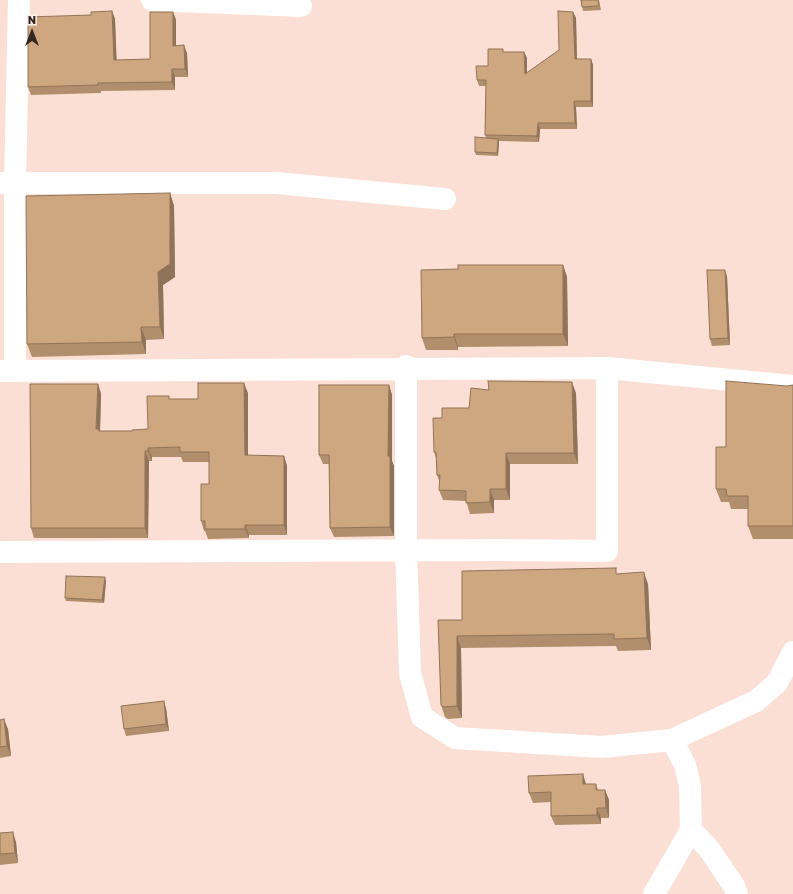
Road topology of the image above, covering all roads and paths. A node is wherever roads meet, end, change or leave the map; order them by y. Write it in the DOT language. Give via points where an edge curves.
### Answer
graph roads {
  1 [pos="19,0"];
  2 [pos="152,0"];
  3 [pos="301,6"];
  4 [pos="7,183"];
  5 [pos="445,199"];
  6 [pos="406,366"];
  7 [pos="607,368"];
  8 [pos="8,371"];
  9 [pos="793,386"];
  10 [pos="0,552"];
  11 [pos="793,652"];
  12 [pos="672,740"];
  13 [pos="691,830"];
  14 [pos="654,894"];
  15 [pos="737,894"];
  1 -- 4 [label="street"];
  2 -- 3 [label="street"];
  4 -- 5 [label="street" via="276,183"];
  4 -- 8 [label="street"];
  6 -- 12 [label="street" via="406,547 410,673 422,717 455,738 601,747"];
  7 -- 8 [label="street"];
  7 -- 9 [label="street"];
  7 -- 10 [label="street" via="607,551"];
  11 -- 12 [label="street" via="777,683 756,701"];
  12 -- 13 [label="street" via="685,765 690,786"];
  13 -- 14 [label="street"];
  13 -- 15 [label="street" via="709,849"];
}
